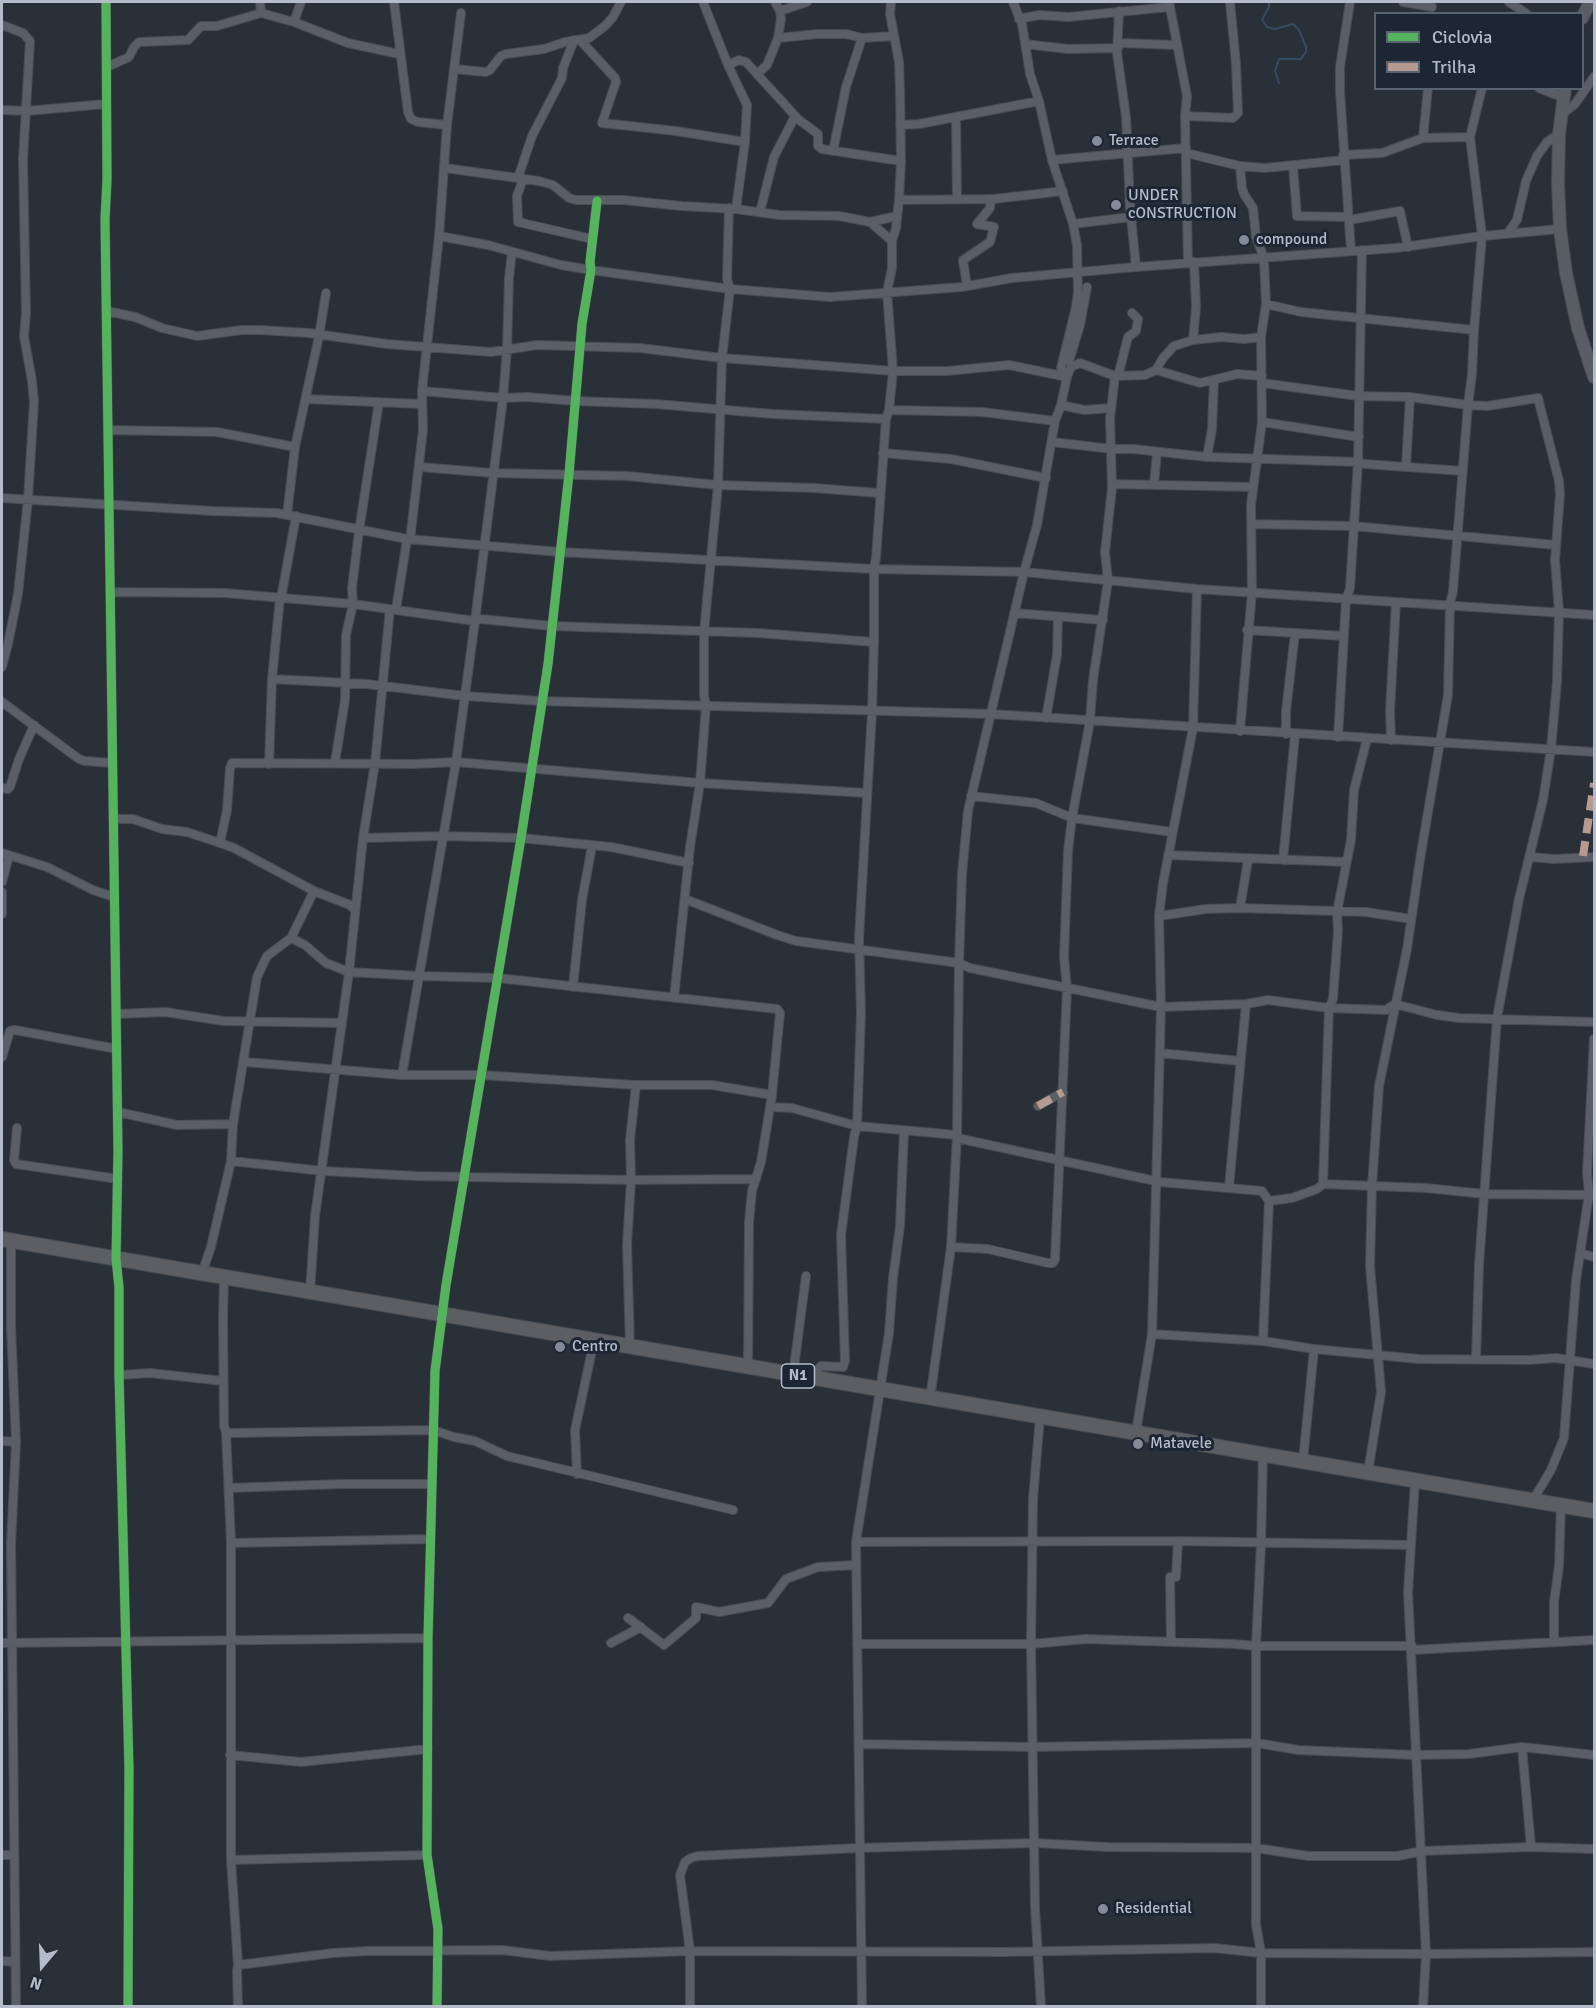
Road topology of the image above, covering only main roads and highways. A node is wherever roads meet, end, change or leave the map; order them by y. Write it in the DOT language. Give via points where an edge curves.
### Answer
graph roads {
  1 [pos="1564,93"];
  2 [pos="1594,377"];
  3 [pos="6,1240"];
  4 [pos="1594,1511"];
  1 -- 2 [label="main road" via="1559,134 1560,229 1578,328"];
  3 -- 4 [label="highway, N1"];
}
